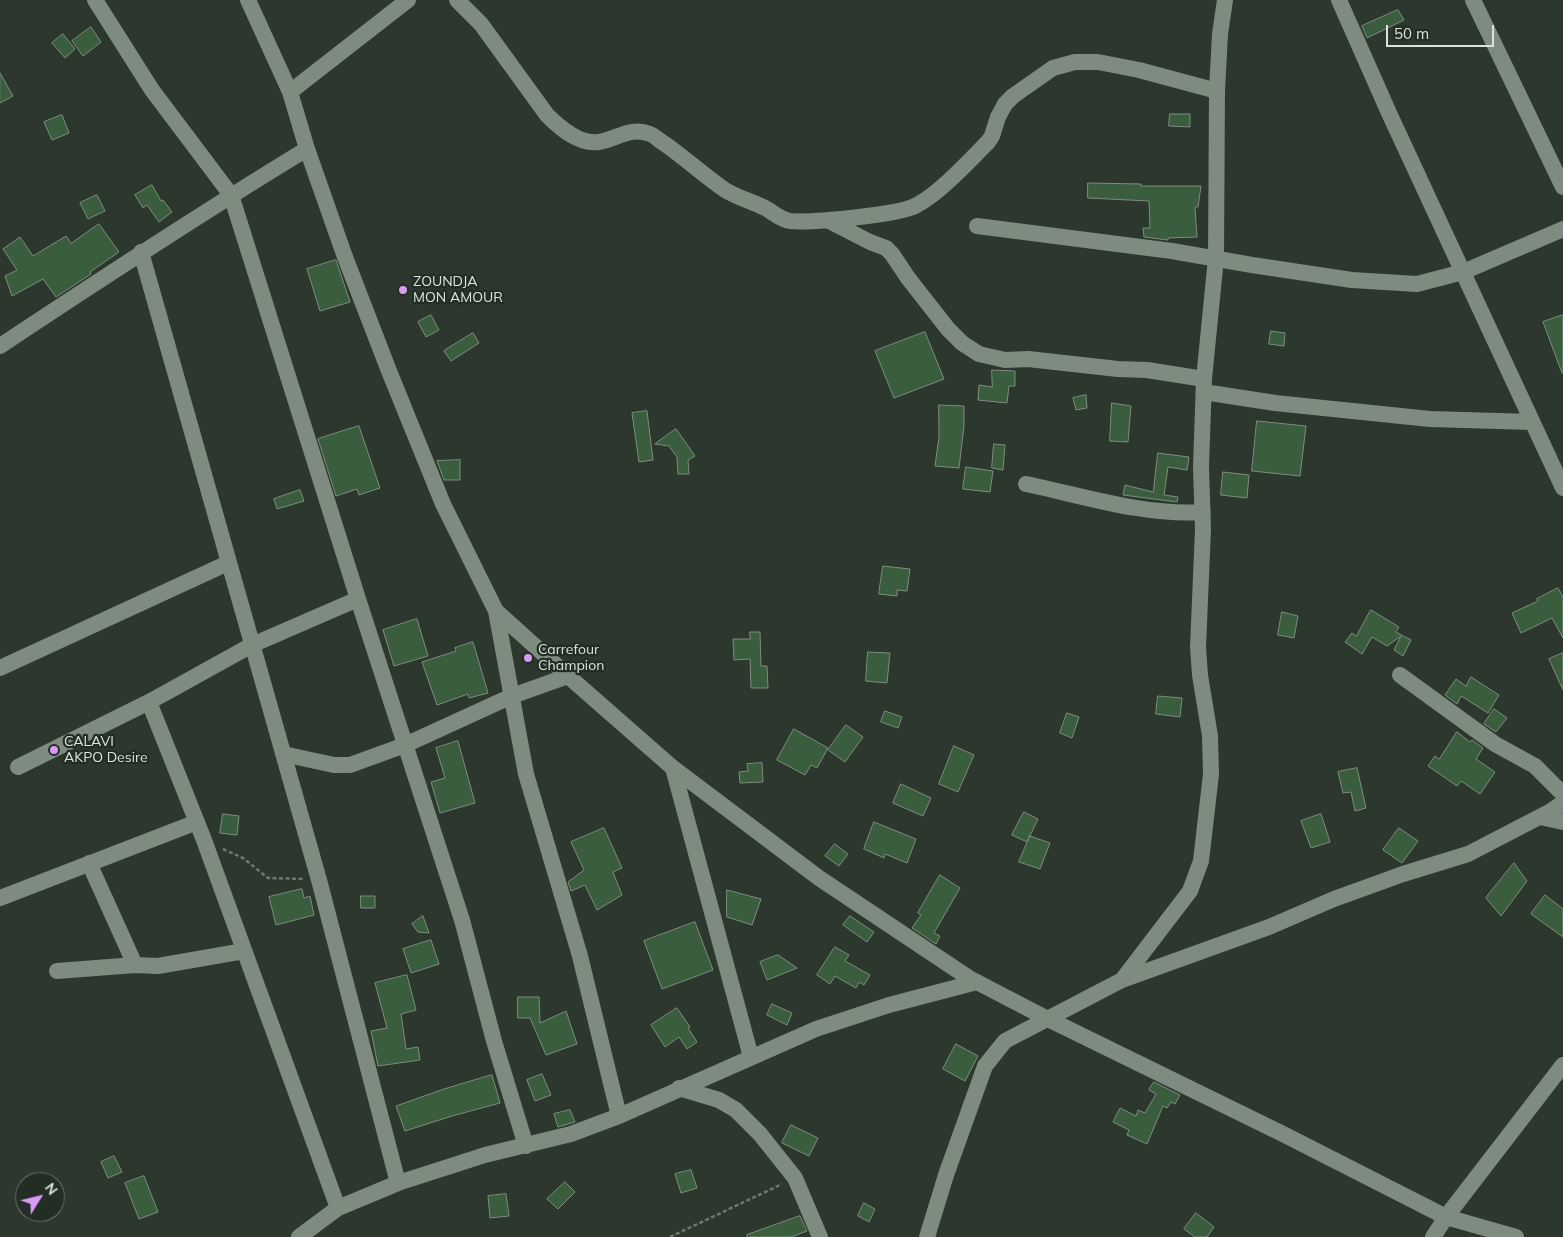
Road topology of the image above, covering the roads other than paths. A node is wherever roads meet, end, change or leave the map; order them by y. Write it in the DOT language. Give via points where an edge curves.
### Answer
graph roads {
  1 [pos="95,0"];
  2 [pos="248,0"];
  3 [pos="408,0"];
  4 [pos="457,0"];
  5 [pos="1225,0"];
  6 [pos="1339,0"];
  7 [pos="1474,0"];
  8 [pos="1217,90"];
  9 [pos="290,92"];
  10 [pos="307,149"];
  11 [pos="1563,187"];
  12 [pos="231,195"];
  13 [pos="826,219"];
  14 [pos="977,226"];
  15 [pos="1563,229"];
  16 [pos="141,252"];
  17 [pos="1216,258"];
  18 [pos="1463,272"];
  19 [pos="0,346"];
  20 [pos="1204,386"];
  21 [pos="1532,422"];
  22 [pos="1026,484"];
  23 [pos="1563,488"];
  24 [pos="1203,512"];
  25 [pos="228,563"];
  26 [pos="358,599"];
  27 [pos="496,611"];
  28 [pos="252,646"];
  29 [pos="0,668"];
  30 [pos="1400,675"];
  31 [pos="568,676"];
  32 [pos="512,696"];
  33 [pos="149,702"];
  34 [pos="405,745"];
  35 [pos="283,754"];
  36 [pos="18,767"];
  37 [pos="673,768"];
  38 [pos="1563,794"];
  39 [pos="1563,803"];
  40 [pos="1540,817"];
  41 [pos="196,822"];
  42 [pos="1563,822"];
  43 [pos="89,863"];
  44 [pos="0,898"];
  45 [pos="244,950"];
  46 [pos="135,965"];
  47 [pos="57,971"];
  48 [pos="1122,980"];
  49 [pos="977,982"];
  50 [pos="1048,1019"];
  51 [pos="751,1057"];
  52 [pos="1563,1065"];
  53 [pos="679,1088"];
  54 [pos="619,1116"];
  55 [pos="526,1146"];
  56 [pos="398,1183"];
  57 [pos="338,1208"];
  58 [pos="1446,1217"];
  59 [pos="299,1237"];
  60 [pos="820,1237"];
  61 [pos="928,1237"];
  62 [pos="1433,1237"];
  63 [pos="1516,1237"];
  1 -- 12 [label="street" via="152,90"];
  2 -- 9 [label="street"];
  3 -- 9 [label="street"];
  4 -- 13 [label="street" via="481,24 560,128 586,141 598,142 630,132 650,134 726,191 779,218 790,221"];
  5 -- 8 [label="street"];
  6 -- 18 [label="street"];
  7 -- 11 [label="street"];
  8 -- 13 [label="street" via="1098,62 1075,62 1053,68 1005,104 988,142 915,207"];
  8 -- 17 [label="street"];
  9 -- 10 [label="street"];
  10 -- 12 [label="street"];
  10 -- 27 [label="street" via="344,257 392,380 443,504"];
  12 -- 16 [label="street"];
  12 -- 26 [label="street"];
  13 -- 20 [label="street" via="886,248 948,329 979,354 1005,360 1028,359 1147,370"];
  14 -- 17 [label="street"];
  15 -- 18 [label="street"];
  16 -- 19 [label="street"];
  16 -- 25 [label="street"];
  17 -- 18 [label="street" via="1352,280 1418,284"];
  17 -- 20 [label="street"];
  18 -- 21 [label="street"];
  20 -- 21 [label="street" via="1276,403 1430,419"];
  20 -- 24 [label="street"];
  21 -- 23 [label="street"];
  22 -- 24 [label="street" via="1144,509"];
  24 -- 48 [label="street" via="1198,647 1210,736 1211,774 1201,861 1190,891"];
  25 -- 28 [label="street"];
  25 -- 29 [label="street"];
  26 -- 28 [label="street"];
  26 -- 34 [label="street"];
  27 -- 31 [label="street"];
  27 -- 32 [label="street"];
  28 -- 33 [label="street"];
  28 -- 35 [label="street"];
  30 -- 38 [label="street" via="1496,744 1535,766"];
  31 -- 32 [label="street"];
  31 -- 37 [label="street"];
  32 -- 34 [label="street"];
  32 -- 54 [label="street" via="526,774 580,956"];
  33 -- 36 [label="street"];
  33 -- 41 [label="street"];
  34 -- 35 [label="street" via="350,765 334,765"];
  34 -- 55 [label="street" via="462,920"];
  35 -- 56 [label="street"];
  37 -- 49 [label="street" via="819,878"];
  37 -- 51 [label="street"];
  39 -- 40 [label="street"];
  40 -- 42 [label="street"];
  40 -- 48 [label="street" via="1468,854 1394,877"];
  41 -- 43 [label="street"];
  41 -- 45 [label="street"];
  43 -- 44 [label="street"];
  43 -- 46 [label="street"];
  45 -- 46 [label="street" via="158,966"];
  45 -- 57 [label="street"];
  46 -- 47 [label="street"];
  48 -- 50 [label="street"];
  49 -- 50 [label="street"];
  49 -- 51 [label="street" via="888,1005 816,1029"];
  50 -- 58 [label="street"];
  50 -- 61 [label="street" via="1005,1041 985,1066 949,1166"];
  51 -- 53 [label="street"];
  52 -- 58 [label="street"];
  53 -- 54 [label="street"];
  53 -- 60 [label="street" via="719,1100 736,1110 760,1134 795,1178"];
  54 -- 55 [label="street"];
  55 -- 56 [label="street" via="485,1155"];
  56 -- 57 [label="street"];
  57 -- 59 [label="street"];
  58 -- 62 [label="street"];
  58 -- 63 [label="street"];
}
